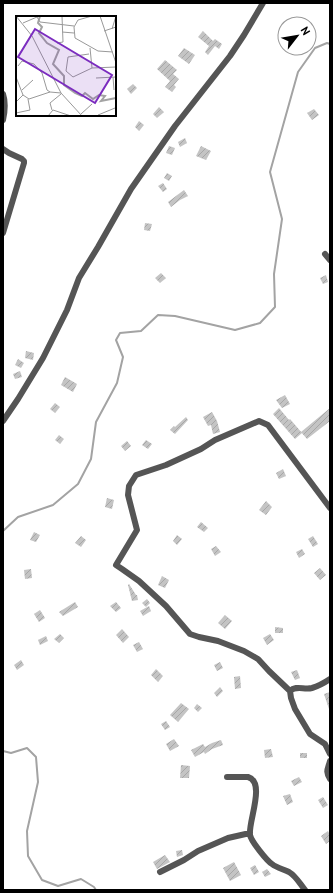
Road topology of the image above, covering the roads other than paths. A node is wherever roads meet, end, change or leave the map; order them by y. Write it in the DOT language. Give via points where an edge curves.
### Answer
graph roads {
  1 [pos="263,3"];
  2 [pos="3,94"];
  3 [pos="3,120"];
  4 [pos="3,148"];
  5 [pos="3,233"];
  6 [pos="325,254"];
  7 [pos="330,260"];
  8 [pos="3,421"];
  9 [pos="330,508"];
  10 [pos="330,679"];
  11 [pos="290,692"];
  12 [pos="330,754"];
  13 [pos="330,761"];
  14 [pos="227,777"];
  15 [pos="330,779"];
  16 [pos="250,833"];
  17 [pos="160,872"];
  18 [pos="305,890"];
  1 -- 8 [label="street" via="230,56 175,126 131,189 79,278 67,310 43,358"];
  2 -- 3 [label="street"];
  4 -- 5 [label="street" via="22,159 24,163"];
  6 -- 7 [label="street"];
  9 -- 11 [label="street" via="268,425 259,421 166,465 136,475 129,486 128,495 137,530 116,565 139,581 166,606 190,634 244,651 258,660"];
  10 -- 11 [label="street" via="321,685 293,688"];
  11 -- 12 [label="street" via="301,721 310,734 325,744"];
  13 -- 15 [label="street" via="327,770"];
  14 -- 16 [label="street" via="248,777 253,781 256,797"];
  16 -- 17 [label="street" via="228,838"];
  16 -- 18 [label="street" via="254,843 271,864 290,872"];
}
